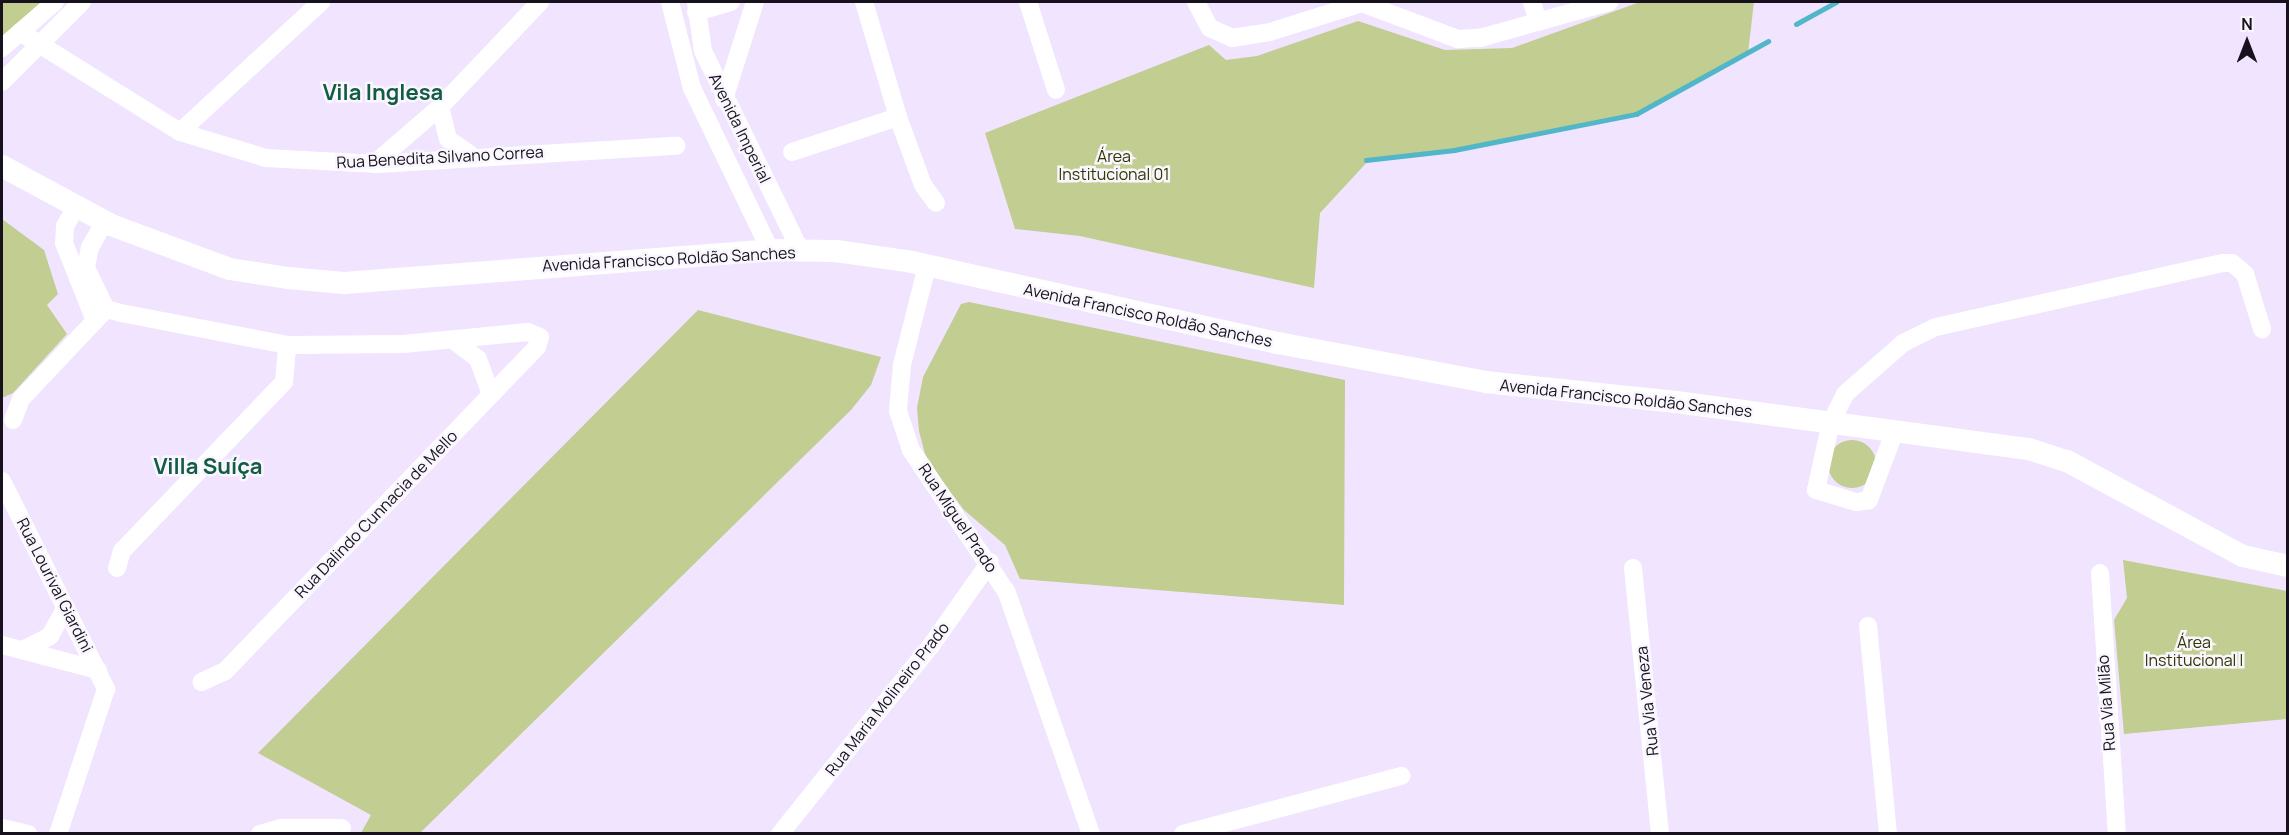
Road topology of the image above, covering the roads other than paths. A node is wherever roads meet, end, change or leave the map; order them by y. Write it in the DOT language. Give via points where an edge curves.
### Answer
graph roads {
  1 [pos="55,2"];
  2 [pos="82,2"];
  3 [pos="321,2"];
  4 [pos="540,2"];
  5 [pos="670,2"];
  6 [pos="731,2"];
  7 [pos="756,2"];
  8 [pos="864,2"];
  9 [pos="1028,2"];
  10 [pos="1196,2"];
  11 [pos="1362,2"];
  12 [pos="1532,2"];
  13 [pos="1609,2"];
  14 [pos="696,7"];
  15 [pos="1539,22"];
  16 [pos="20,33"];
  17 [pos="39,43"];
  18 [pos="2,48"];
  19 [pos="2,82"];
  20 [pos="1056,90"];
  21 [pos="724,99"];
  22 [pos="440,107"];
  23 [pos="898,117"];
  24 [pos="180,132"];
  25 [pos="676,146"];
  26 [pos="792,152"];
  27 [pos="471,155"];
  28 [pos="374,164"];
  29 [pos="2,166"];
  30 [pos="936,203"];
  31 [pos="77,206"];
  32 [pos="104,223"];
  33 [pos="770,250"];
  34 [pos="800,250"];
  35 [pos="927,266"];
  36 [pos="100,315"];
  37 [pos="2262,329"];
  38 [pos="453,340"];
  39 [pos="287,345"];
  40 [pos="491,394"];
  41 [pos="13,420"];
  42 [pos="1831,422"];
  43 [pos="1894,433"];
  44 [pos="2,481"];
  45 [pos="990,562"];
  46 [pos="2288,566"];
  47 [pos="117,567"];
  48 [pos="1633,568"];
  49 [pos="2100,573"];
  50 [pos="66,607"];
  51 [pos="1868,627"];
  52 [pos="2,645"];
  53 [pos="23,650"];
  54 [pos="98,670"];
  55 [pos="201,682"];
  56 [pos="1401,776"];
  57 [pos="2,828"];
  58 [pos="342,828"];
  59 [pos="28,834"];
  60 [pos="58,834"];
  61 [pos="260,834"];
  62 [pos="780,834"];
  63 [pos="1091,834"];
  64 [pos="1183,834"];
  65 [pos="1660,834"];
  66 [pos="1888,834"];
  67 [pos="2117,834"];
  1 -- 16 [label="street"];
  2 -- 17 [label="street"];
  3 -- 24 [label="street"];
  4 -- 22 [label="street"];
  5 -- 33 [label="street, Avenida Imperial" via="692,88"];
  6 -- 14 [label="street"];
  7 -- 21 [label="street"];
  8 -- 23 [label="street"];
  9 -- 20 [label="street"];
  10 -- 11 [label="street" via="1210,28 1232,38 1270,32"];
  11 -- 15 [label="street" via="1458,39 1480,38"];
  12 -- 15 [label="street"];
  13 -- 15 [label="street"];
  14 -- 21 [label="street, Avenida Imperial" via="703,51"];
  16 -- 17 [label="street, Rua Benedita Silvano Correa"];
  16 -- 18 [label="street"];
  17 -- 19 [label="street"];
  17 -- 24 [label="street, Rua Benedita Silvano Correa"];
  21 -- 34 [label="street, Avenida Imperial"];
  22 -- 27 [label="street" via="448,139"];
  22 -- 28 [label="street"];
  23 -- 26 [label="street"];
  23 -- 30 [label="street" via="923,185"];
  24 -- 28 [label="street, Rua Benedita Silvano Correa" via="266,158"];
  25 -- 27 [label="street, Rua Benedita Silvano Correa"];
  27 -- 28 [label="street, Rua Benedita Silvano Correa"];
  29 -- 31 [label="street, Avenida Francisco Roldão Sanches"];
  31 -- 32 [label="street, Avenida Francisco Roldão Sanches"];
  31 -- 36 [label="street" via="65,226 64,243"];
  32 -- 33 [label="street, Avenida Francisco Roldão Sanches" via="230,269 344,283"];
  32 -- 36 [label="street" via="90,247 86,268"];
  33 -- 34 [label="street, Avenida Francisco Roldão Sanches"];
  34 -- 35 [label="street, Avenida Francisco Roldão Sanches"];
  35 -- 42 [label="street, Avenida Francisco Roldão Sanches" via="1278,343 1486,382"];
  35 -- 45 [label="street, Rua Miguel Prado" via="902,365 898,411 911,450"];
  36 -- 39 [label="street"];
  36 -- 41 [label="street" via="21,399"];
  37 -- 42 [label="street" via="2244,274 2232,263 1965,317 1903,343 1845,394"];
  38 -- 39 [label="street"];
  38 -- 40 [label="street" via="478,359"];
  38 -- 40 [label="street, Rua Dalindo Cunnacia de Mello" via="528,332 540,337 537,347"];
  39 -- 47 [label="street" via="284,382 122,551"];
  40 -- 55 [label="street, Rua Dalindo Cunnacia de Mello" via="225,671"];
  42 -- 43 [label="street, Avenida Francisco Roldão Sanches"];
  42 -- 43 [label="street" via="1816,490 1856,502 1869,500"];
  43 -- 46 [label="street, Avenida Francisco Roldão Sanches" via="2030,449 2067,461 2243,556"];
  44 -- 50 [label="street, Rua Lourival Giardini"];
  45 -- 62 [label="street, Rua Maria Molineiro Prado" via="930,647"];
  45 -- 63 [label="street, Rua Miguel Prado" via="1007,593"];
  48 -- 65 [label="street, Rua Via Veneza"];
  49 -- 67 [label="street, Rua Via Milão"];
  50 -- 53 [label="street" via="50,636"];
  50 -- 54 [label="street, Rua Lourival Giardini"];
  51 -- 66 [label="street"];
  52 -- 53 [label="street"];
  53 -- 54 [label="street"];
  54 -- 60 [label="street, Rua Lourival Giardini" via="106,689"];
  56 -- 64 [label="street"];
  57 -- 59 [label="street"];
  58 -- 61 [label="street" via="281,828"];
}
